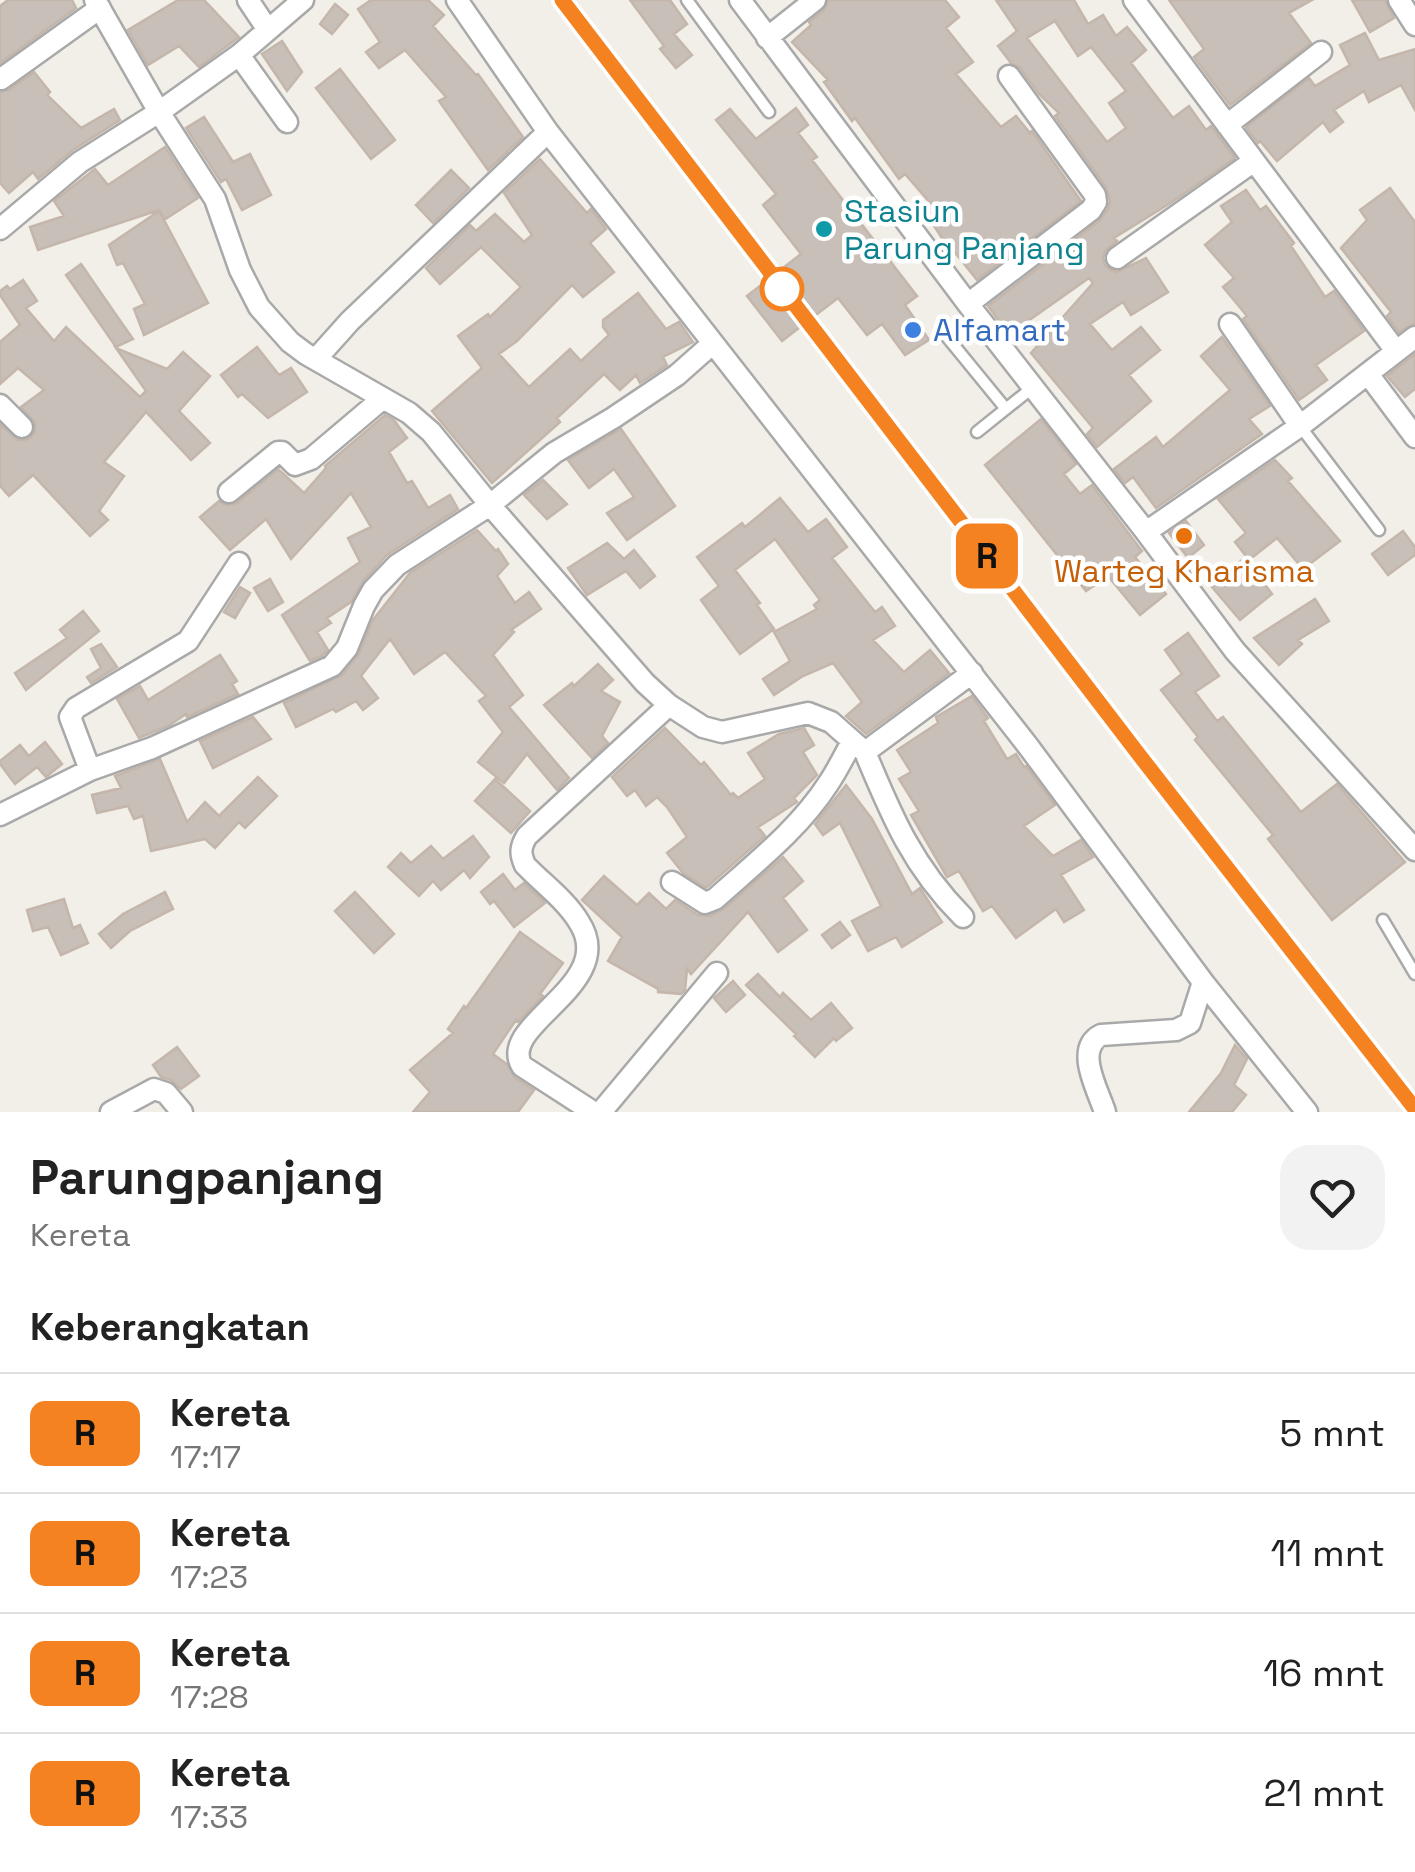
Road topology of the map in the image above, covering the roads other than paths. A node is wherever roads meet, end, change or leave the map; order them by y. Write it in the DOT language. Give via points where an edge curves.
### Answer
graph roads {
  1 [pos="248,0"];
  2 [pos="303,0"];
  3 [pos="457,0"];
  4 [pos="687,0"];
  5 [pos="740,0"];
  6 [pos="815,0"];
  7 [pos="1134,0"];
  8 [pos="1399,0"];
  9 [pos="98,4"];
  10 [pos="1415,25"];
  11 [pos="268,30"];
  12 [pos="768,38"];
  13 [pos="1321,52"];
  14 [pos="239,55"];
  15 [pos="1010,76"];
  16 [pos="1,79"];
  17 [pos="159,112"];
  18 [pos="769,112"];
  19 [pos="287,122"];
  20 [pos="1227,125"];
  21 [pos="548,132"];
  22 [pos="1254,161"];
  23 [pos="0,229"];
  24 [pos="1117,258"];
  25 [pos="968,304"];
  26 [pos="1230,324"];
  27 [pos="943,332"];
  28 [pos="1415,337"];
  29 [pos="712,344"];
  30 [pos="1396,351"];
  31 [pos="316,358"];
  32 [pos="1368,374"];
  33 [pos="1033,388"];
  34 [pos="382,399"];
  35 [pos="0,406"];
  36 [pos="1006,410"];
  37 [pos="1300,426"];
  38 [pos="22,427"];
  39 [pos="977,432"];
  40 [pos="1415,438"];
  41 [pos="229,492"];
  42 [pos="490,505"];
  43 [pos="1378,530"];
  44 [pos="1146,532"];
  45 [pos="239,563"];
  46 [pos="972,673"];
  47 [pos="669,705"];
  48 [pos="858,747"];
  49 [pos="90,770"];
  50 [pos="0,816"];
  51 [pos="1415,850"];
  52 [pos="672,882"];
  53 [pos="964,917"];
  54 [pos="1384,920"];
  55 [pos="717,973"];
  56 [pos="1415,974"];
  57 [pos="1203,982"];
  58 [pos="111,1112"];
  59 [pos="182,1112"];
  60 [pos="593,1112"];
  61 [pos="601,1112"];
  62 [pos="1105,1112"];
  63 [pos="1306,1112"];
  1 -- 11 [label="street"];
  2 -- 11 [label="street"];
  3 -- 21 [label="street"];
  4 -- 18 [label="lane"];
  5 -- 12 [label="street"];
  6 -- 12 [label="street"];
  7 -- 20 [label="street"];
  8 -- 10 [label="street"];
  9 -- 16 [label="street"];
  9 -- 17 [label="street"];
  11 -- 14 [label="street"];
  12 -- 25 [label="street"];
  13 -- 20 [label="street"];
  14 -- 17 [label="street"];
  14 -- 19 [label="street"];
  15 -- 25 [label="street" via="1096,202"];
  17 -- 23 [label="street" via="80,162"];
  17 -- 31 [label="street" via="215,199 258,307 290,342"];
  20 -- 22 [label="street"];
  21 -- 29 [label="street"];
  21 -- 31 [label="street"];
  22 -- 24 [label="street"];
  22 -- 30 [label="street"];
  25 -- 33 [label="street"];
  26 -- 37 [label="street"];
  27 -- 36 [label="lane"];
  28 -- 30 [label="street"];
  29 -- 42 [label="street" via="677,376 554,454"];
  29 -- 46 [label="street"];
  30 -- 32 [label="street"];
  31 -- 34 [label="street"];
  32 -- 37 [label="street"];
  32 -- 40 [label="street"];
  33 -- 36 [label="lane"];
  33 -- 44 [label="street"];
  34 -- 41 [label="street" via="311,458 295,464 278,452"];
  34 -- 42 [label="street" via="430,432"];
  35 -- 38 [label="street"];
  36 -- 39 [label="lane"];
  37 -- 43 [label="lane"];
  37 -- 44 [label="street"];
  42 -- 47 [label="street"];
  42 -- 49 [label="street" via="397,565 373,590 332,666"];
  44 -- 51 [label="street" via="1236,651"];
  45 -- 49 [label="street" via="188,641 76,708 70,717"];
  46 -- 48 [label="street"];
  46 -- 57 [label="street"];
  47 -- 48 [label="street" via="722,732 808,713 831,722"];
  47 -- 60 [label="street" via="522,844 525,865 580,922 589,950 583,968 518,1048 518,1059"];
  48 -- 52 [label="street" via="805,814 715,899 705,903"];
  48 -- 53 [label="street" via="915,860"];
  49 -- 50 [label="street"];
  54 -- 56 [label="lane"];
  55 -- 61 [label="street"];
  57 -- 62 [label="street" via="1183,1027 1094,1038 1087,1057"];
  57 -- 63 [label="street"];
  58 -- 59 [label="street" via="154,1090 166,1093"];
}
